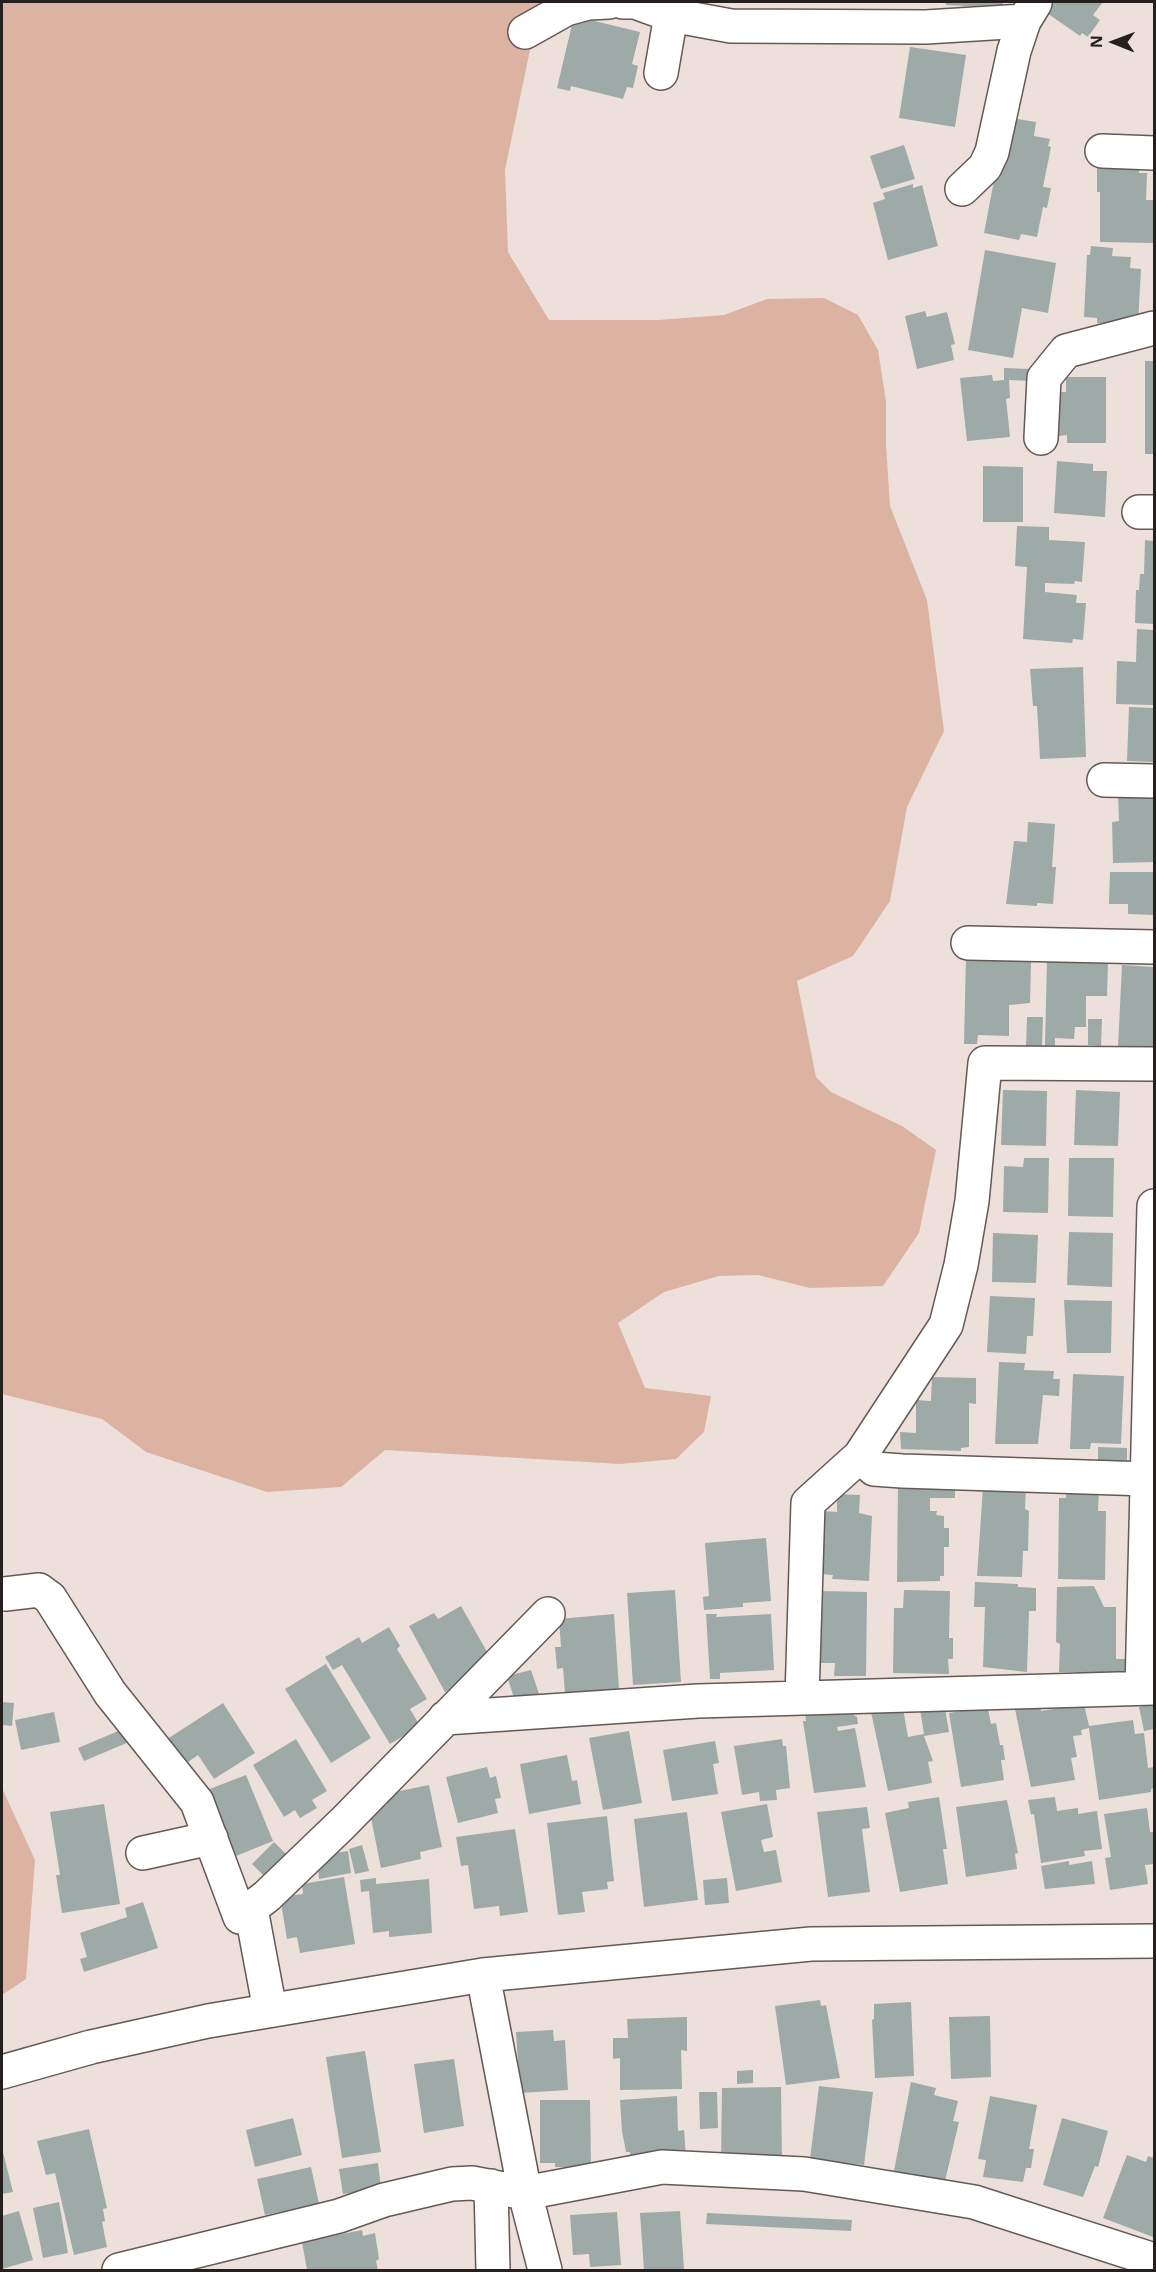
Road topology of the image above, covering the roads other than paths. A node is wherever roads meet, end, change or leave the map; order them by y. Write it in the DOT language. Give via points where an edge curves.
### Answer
graph roads {
  1 [pos="609,2"];
  2 [pos="623,2"];
  3 [pos="1030,11"];
  4 [pos="671,15"];
  5 [pos="525,32"];
  6 [pos="661,73"];
  7 [pos="1102,151"];
  8 [pos="1155,153"];
  9 [pos="962,189"];
  10 [pos="1155,328"];
  11 [pos="1041,438"];
  12 [pos="1104,780"];
  13 [pos="1155,781"];
  14 [pos="968,943"];
  15 [pos="1155,947"];
  16 [pos="1155,1064"];
  17 [pos="1155,1206"];
  18 [pos="860,1456"];
  19 [pos="1147,1479"];
  20 [pos="4,1594"];
  21 [pos="548,1614"];
  22 [pos="1148,1688"];
  23 [pos="802,1697"];
  24 [pos="445,1718"];
  25 [pos="211,1838"];
  26 [pos="143,1853"];
  27 [pos="251,1909"];
  28 [pos="1155,1941"];
  29 [pos="483,1976"];
  30 [pos="270,2010"];
  31 [pos="2,2072"];
  32 [pos="491,2186"];
  33 [pos="525,2193"];
  34 [pos="1155,2260"];
  35 [pos="119,2271"];
  36 [pos="493,2271"];
  37 [pos="545,2271"];
  1 -- 5 [label="street" via="566,9"];
  2 -- 4 [label="street" via="635,2"];
  3 -- 4 [label="street" via="926,27 731,27"];
  3 -- 9 [label="street" via="1005,86 992,152 985,167"];
  4 -- 6 [label="street"];
  7 -- 8 [label="street"];
  10 -- 11 [label="street" via="1066,351 1044,378"];
  12 -- 13 [label="street"];
  14 -- 15 [label="street"];
  16 -- 18 [label="street" via="985,1063 972,1201 946,1325"];
  17 -- 19 [label="street"];
  18 -- 19 [label="street" via="874,1468 902,1471"];
  18 -- 23 [label="street" via="808,1503"];
  19 -- 22 [label="street"];
  20 -- 25 [label="street" via="39,1590 50,1598 110,1693 196,1802"];
  21 -- 24 [label="street"];
  22 -- 23 [label="street"];
  23 -- 24 [label="street"];
  24 -- 27 [label="street" via="343,1823"];
  25 -- 26 [label="street"];
  25 -- 27 [label="street" via="240,1917"];
  27 -- 30 [label="street"];
  28 -- 29 [label="street" via="811,1944"];
  29 -- 30 [label="street"];
  29 -- 33 [label="street"];
  30 -- 31 [label="street" via="103,2044"];
  32 -- 33 [label="street"];
  32 -- 35 [label="street" via="452,2184"];
  32 -- 36 [label="street"];
  33 -- 34 [label="street" via="662,2167 804,2174 974,2202"];
  33 -- 37 [label="street"];
}
